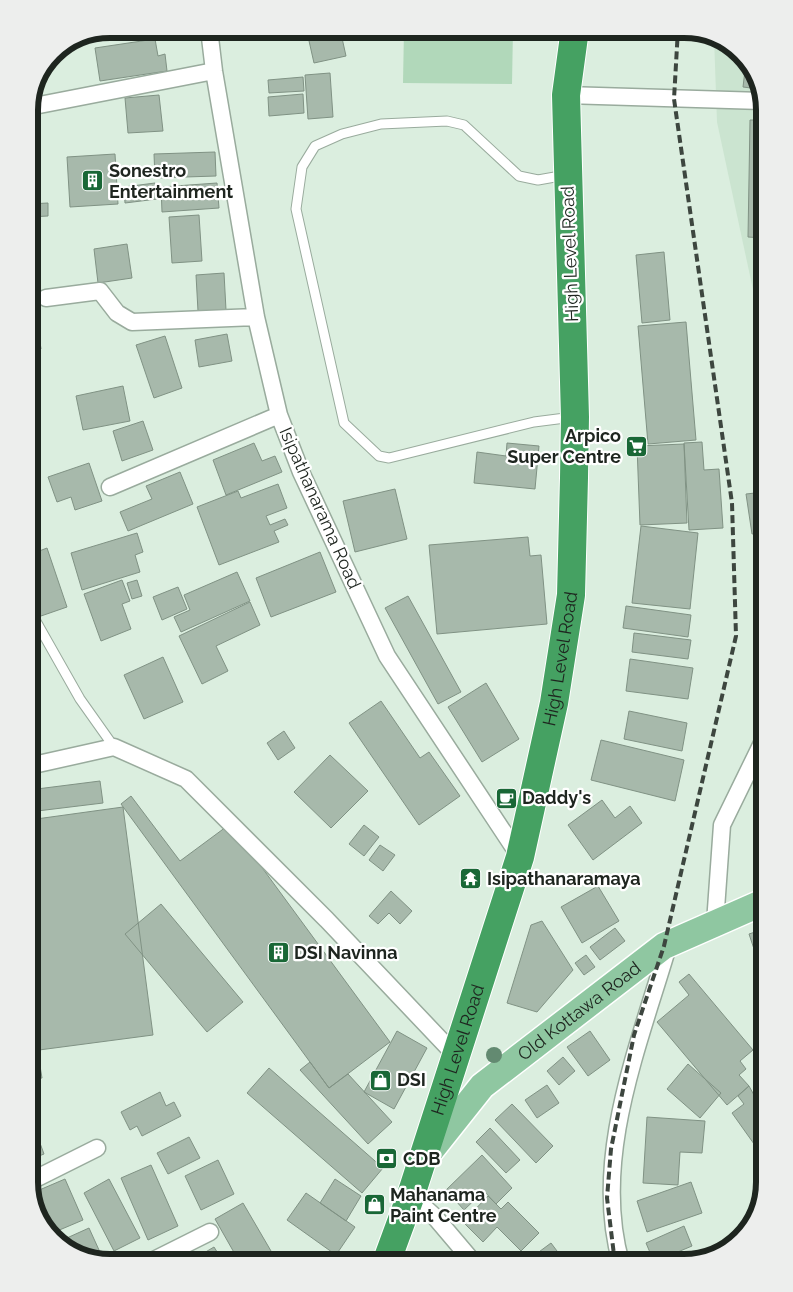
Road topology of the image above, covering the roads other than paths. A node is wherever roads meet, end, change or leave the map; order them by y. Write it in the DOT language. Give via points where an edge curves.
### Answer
graph roads {
  1 [pos="210,37"];
  2 [pos="574,38"];
  3 [pos="214,71"];
  4 [pos="566,95"];
  5 [pos="755,101"];
  6 [pos="38,106"];
  7 [pos="568,175"];
  8 [pos="46,298"];
  9 [pos="256,318"];
  10 [pos="279,415"];
  11 [pos="575,417"];
  12 [pos="110,486"];
  13 [pos="38,625"];
  14 [pos="114,747"];
  15 [pos="756,755"];
  16 [pos="38,764"];
  17 [pos="520,858"];
  18 [pos="756,905"];
  19 [pos="715,922"];
  20 [pos="669,943"];
  21 [pos="456,1057"];
  22 [pos="97,1148"];
  23 [pos="423,1159"];
  24 [pos="38,1178"];
  25 [pos="411,1195"];
  26 [pos="210,1232"];
  27 [pos="166,1254"];
  28 [pos="389,1254"];
  29 [pos="466,1254"];
  30 [pos="618,1254"];
  1 -- 3 [label="street, Isipathanarama Road"];
  2 -- 4 [label="highway, High Level Road"];
  3 -- 6 [label="street"];
  3 -- 9 [label="street, Isipathanarama Road"];
  4 -- 5 [label="street"];
  4 -- 7 [label="highway, High Level Road"];
  7 -- 11 [label="highway, High Level Road"];
  7 -- 11 [label="lane" via="538,180 519,176 464,125 447,121 381,124 342,134 315,146 302,167 296,209 344,423 379,456 389,458 534,422"];
  8 -- 9 [label="street" via="100,291 117,313 132,322"];
  9 -- 10 [label="street, Isipathanarama Road"];
  10 -- 12 [label="street"];
  10 -- 17 [label="street, Isipathanarama Road" via="301,472 387,656"];
  11 -- 17 [label="highway, High Level Road" via="570,595 554,703"];
  13 -- 14 [label="lane" via="80,699"];
  14 -- 16 [label="street"];
  14 -- 21 [label="street" via="186,779 327,920"];
  15 -- 19 [label="street" via="722,825"];
  17 -- 21 [label="highway, High Level Road"];
  18 -- 19 [label="main road, Old Kottawa Road"];
  19 -- 20 [label="main road, Old Kottawa Road"];
  20 -- 23 [label="main road, Old Kottawa Road" via="482,1086"];
  20 -- 30 [label="street" via="619,1113 613,1158"];
  21 -- 23 [label="highway, High Level Road"];
  22 -- 24 [label="street"];
  23 -- 25 [label="highway, High Level Road"];
  25 -- 28 [label="highway, High Level Road"];
  25 -- 29 [label="street"];
  26 -- 27 [label="street"];
}
